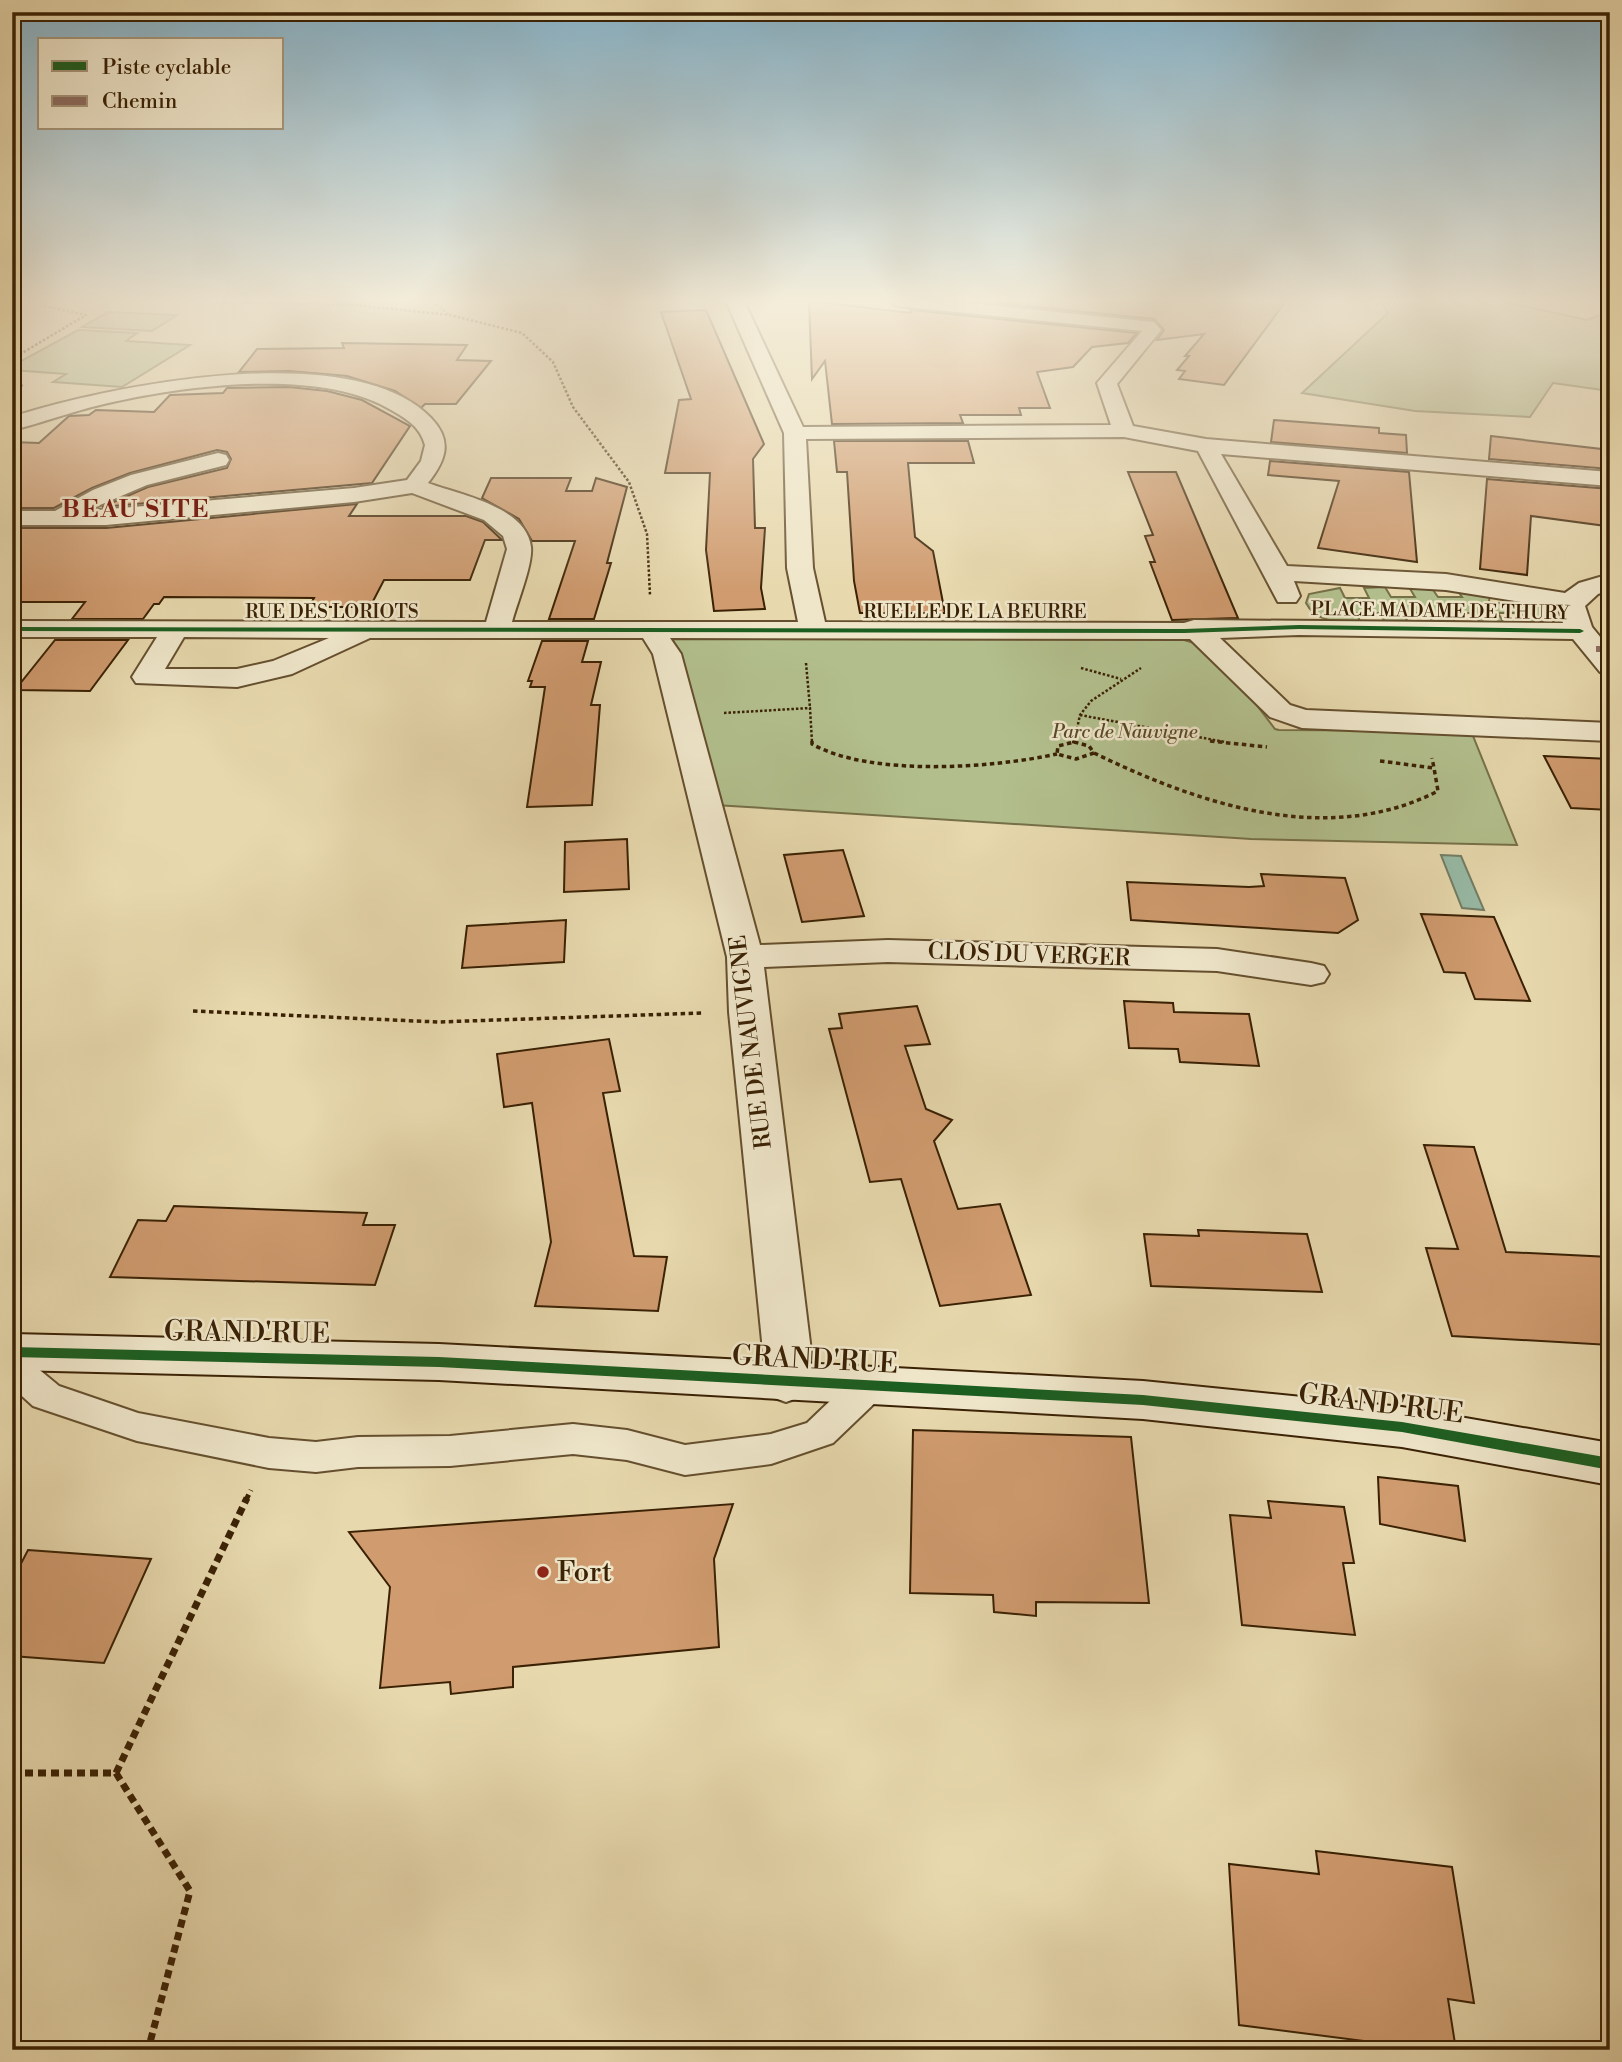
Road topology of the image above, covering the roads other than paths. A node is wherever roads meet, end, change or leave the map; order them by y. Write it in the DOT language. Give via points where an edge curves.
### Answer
graph roads {
  1 [pos="99,397"];
  2 [pos="382,397"];
  3 [pos="780,397"];
  4 [pos="1112,397"];
  5 [pos="12,424"];
  6 [pos="1124,430"];
  7 [pos="795,433"];
  8 [pos="1206,446"];
  9 [pos="218,460"];
  10 [pos="1610,479"];
  11 [pos="414,486"];
  12 [pos="57,517"];
  13 [pos="12,518"];
  14 [pos="1278,573"];
  15 [pos="1610,582"];
  16 [pos="1570,602"];
  17 [pos="1299,627"];
  18 [pos="71,628"];
  19 [pos="1194,628"];
  20 [pos="12,629"];
  21 [pos="176,629"];
  22 [pos="373,629"];
  23 [pos="497,629"];
  24 [pos="652,631"];
  25 [pos="1580,631"];
  26 [pos="809,641"];
  27 [pos="12,657"];
  28 [pos="1610,666"];
  29 [pos="1610,732"];
  30 [pos="745,957"];
  31 [pos="1311,974"];
  32 [pos="12,1352"];
  33 [pos="12,1367"];
  34 [pos="786,1382"];
  35 [pos="868,1387"];
  36 [pos="1610,1464"];
  1 -- 5 [label="street"];
  2 -- 11 [label="street" via="412,411 436,440 429,469"];
  3 -- 7 [label="street"];
  4 -- 6 [label="street"];
  6 -- 7 [label="street"];
  6 -- 8 [label="street"];
  7 -- 26 [label="street" via="800,568"];
  8 -- 10 [label="street"];
  8 -- 14 [label="street"];
  9 -- 12 [label="street" via="184,466 92,497"];
  11 -- 12 [label="street" via="106,518"];
  11 -- 23 [label="street" via="492,515 515,535 519,549"];
  12 -- 13 [label="street"];
  14 -- 16 [label="street, PLACE MADAME DE THURY" via="1446,582"];
  14 -- 17 [label="street"];
  15 -- 16 [label="street" via="1597,584"];
  16 -- 25 [label="street" via="1570,616"];
  17 -- 19 [label="street, RUELLE DE LA BEURRE"];
  17 -- 25 [label="street, PLACE MADAME DE THURY"];
  18 -- 20 [label="street, RUE DES LORIOTS"];
  18 -- 21 [label="street, RUE DES LORIOTS"];
  18 -- 27 [label="street" via="57,639"];
  19 -- 26 [label="street, RUELLE DE LA BEURRE"];
  19 -- 29 [label="street" via="1280,711 1302,719"];
  21 -- 22 [label="street, RUE DES LORIOTS"];
  21 -- 22 [label="street, RUE DES LORIOTS" via="146,677 237,678 282,668"];
  22 -- 23 [label="street, RUE DES LORIOTS"];
  23 -- 24 [label="street, RUE DES LORIOTS"];
  24 -- 26 [label="street, RUELLE DE LA BEURRE"];
  24 -- 30 [label="street, RUE DE NAUVIGNE" via="667,654"];
  25 -- 28 [label="street"];
  30 -- 31 [label="street, CLOS DU VERGER" via="888,951 1217,960"];
  30 -- 34 [label="street, RUE DE NAUVIGNE" via="787,1351"];
  32 -- 34 [label="street, GRAND'RUE" via="315,1357"];
  33 -- 35 [label="lane" via="46,1396 136,1427 269,1453 316,1457 573,1440 627,1445 685,1460 771,1449 820,1433"];
  34 -- 35 [label="street, GRAND'RUE"];
  35 -- 36 [label="street, GRAND'RUE" via="1143,1400 1402,1426"];
}
